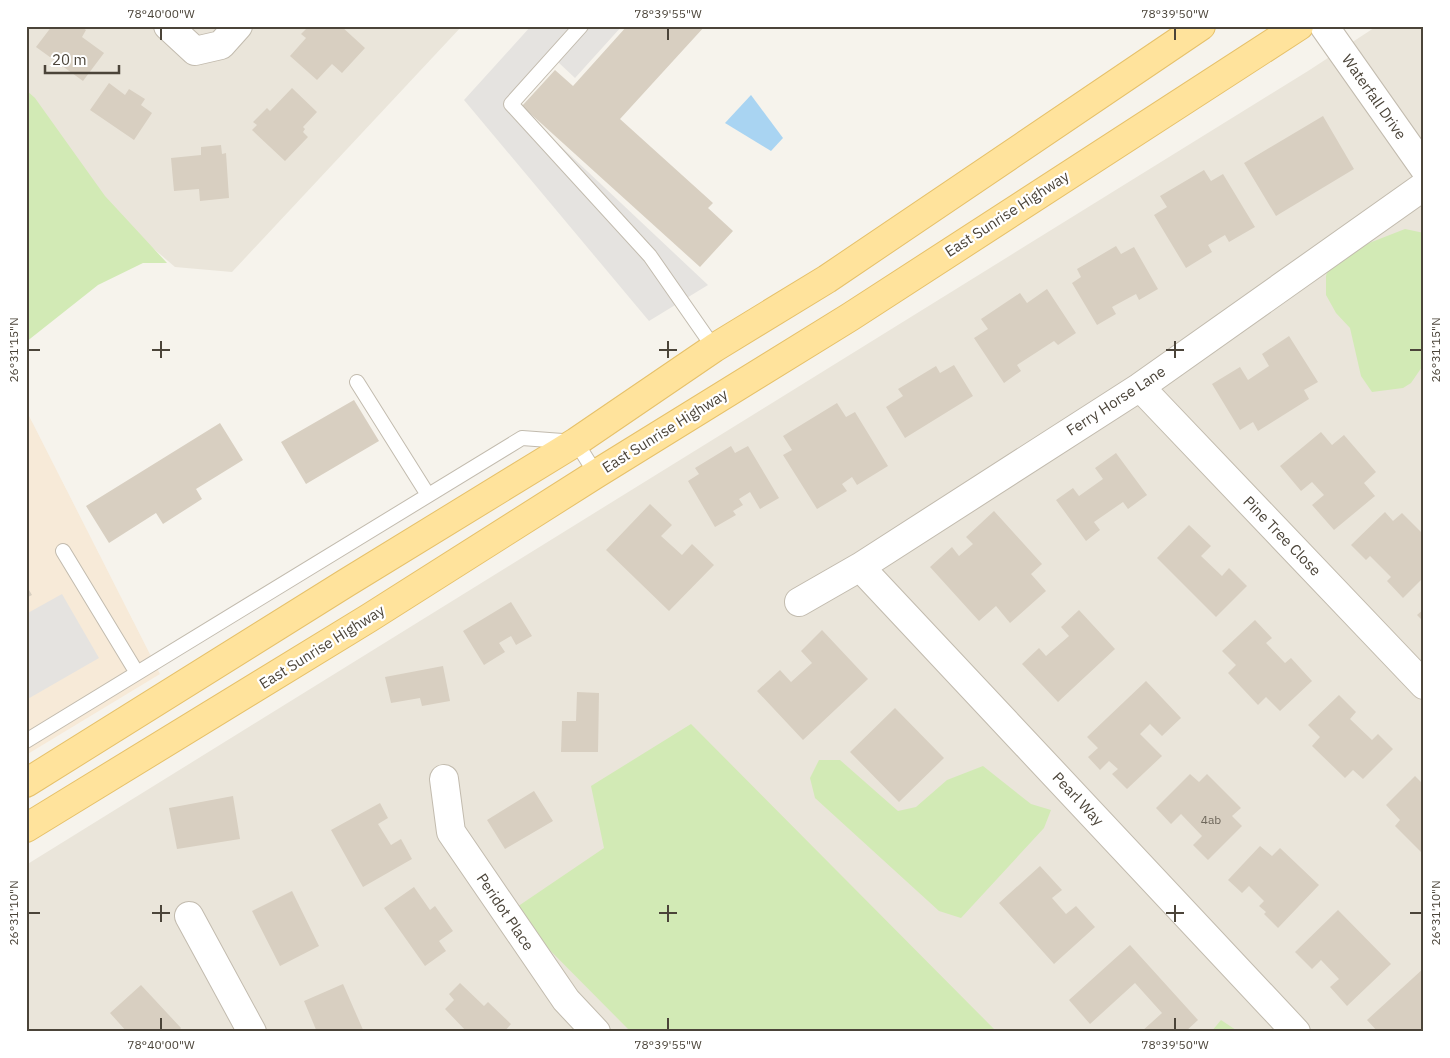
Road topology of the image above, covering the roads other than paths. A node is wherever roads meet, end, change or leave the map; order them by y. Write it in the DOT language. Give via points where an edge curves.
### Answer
graph roads {
  1 [pos="168,26"];
  2 [pos="238,26"];
  3 [pos="581,26"];
  4 [pos="1201,26"];
  5 [pos="1299,26"];
  6 [pos="1324,26"];
  7 [pos="1424,168"];
  8 [pos="1424,186"];
  9 [pos="714,348"];
  10 [pos="357,382"];
  11 [pos="1140,387"];
  12 [pos="576,442"];
  13 [pos="596,474"];
  14 [pos="428,495"];
  15 [pos="63,551"];
  16 [pos="860,567"];
  17 [pos="799,602"];
  18 [pos="138,673"];
  19 [pos="1424,686"];
  20 [pos="26,741"];
  21 [pos="444,779"];
  22 [pos="26,784"];
  23 [pos="27,827"];
  24 [pos="189,916"];
  25 [pos="252,1032"];
  26 [pos="596,1032"];
  27 [pos="1296,1032"];
  1 -- 2 [label="street" via="195,51 221,46"];
  3 -- 9 [label="lane" via="511,104 650,256"];
  4 -- 9 [label="main road" via="827,279"];
  5 -- 13 [label="main road, East Sunrise Highway" via="850,317"];
  6 -- 7 [label="street, Waterfall Drive"];
  8 -- 11 [label="street, Ferry Horse Lane"];
  9 -- 12 [label="main road"];
  10 -- 14 [label="lane"];
  11 -- 16 [label="street, Ferry Horse Lane"];
  11 -- 19 [label="street, Pine Tree Close"];
  12 -- 13 [label="lane"];
  12 -- 14 [label="lane" via="522,438"];
  12 -- 22 [label="main road"];
  13 -- 23 [label="main road, East Sunrise Highway" via="369,618"];
  14 -- 18 [label="lane"];
  15 -- 18 [label="lane"];
  16 -- 17 [label="street, Ferry Horse Lane"];
  16 -- 27 [label="street, Pearl Way"];
  18 -- 20 [label="lane"];
  21 -- 26 [label="street, Peridot Place" via="451,832 566,1000"];
  24 -- 25 [label="street"];
}
